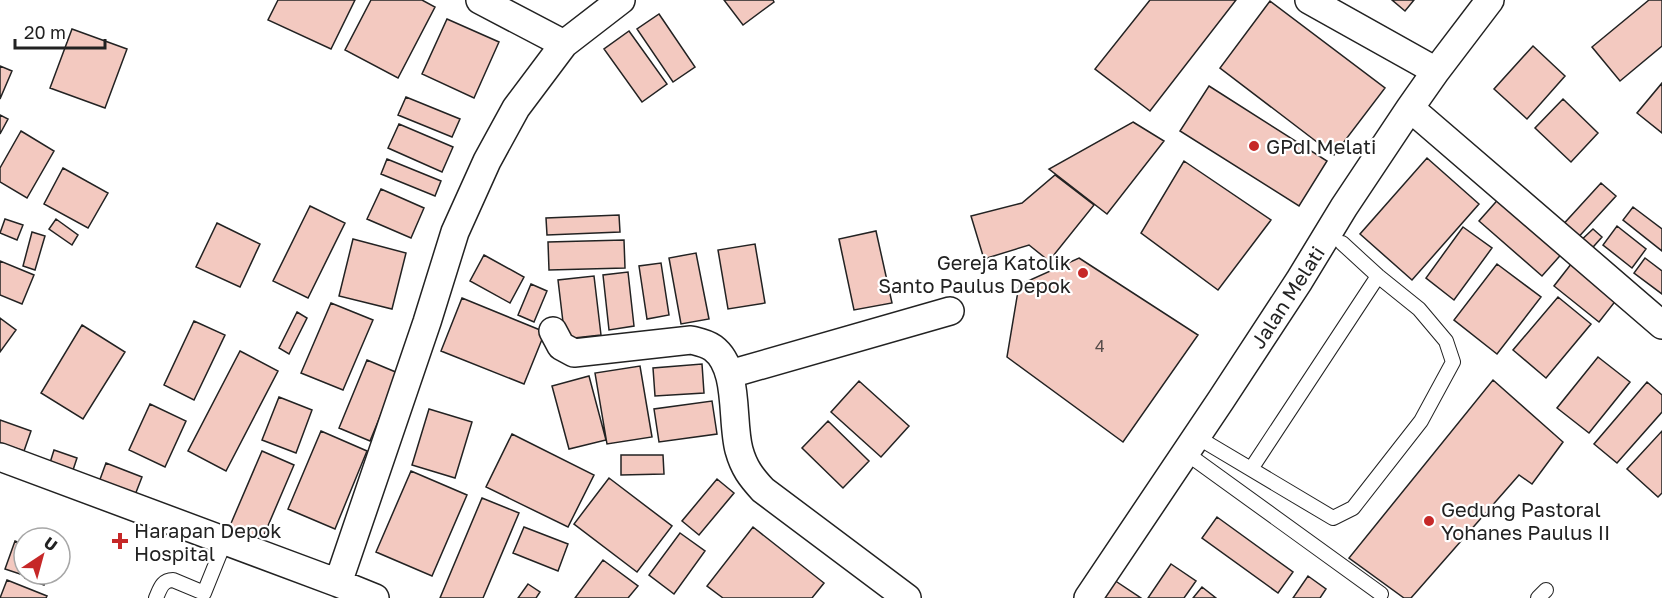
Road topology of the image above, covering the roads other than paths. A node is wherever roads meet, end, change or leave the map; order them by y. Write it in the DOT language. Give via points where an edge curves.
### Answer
graph roads {
  1 [pos="480,0"];
  2 [pos="621,0"];
  3 [pos="1309,0"];
  4 [pos="1490,0"];
  5 [pos="564,44"];
  6 [pos="1436,71"];
  7 [pos="1410,108"];
  8 [pos="1335,237"];
  9 [pos="1378,276"];
  10 [pos="950,311"];
  11 [pos="1662,325"];
  12 [pos="553,331"];
  13 [pos="730,374"];
  14 [pos="1191,445"];
  15 [pos="0,457"];
  16 [pos="1251,469"];
  17 [pos="225,541"];
  18 [pos="338,583"];
  19 [pos="874,589"];
  20 [pos="1381,594"];
  21 [pos="210,596"];
  22 [pos="156,598"];
  23 [pos="373,598"];
  24 [pos="907,598"];
  25 [pos="1088,598"];
  1 -- 5 [label="street"];
  2 -- 5 [label="street"];
  3 -- 6 [label="street"];
  4 -- 6 [label="street, Jalan Melati"];
  5 -- 18 [label="street" via="516,108 455,232"];
  6 -- 7 [label="street, Jalan Melati"];
  7 -- 8 [label="street, Jalan Melati"];
  7 -- 11 [label="street"];
  8 -- 9 [label="lane"];
  8 -- 14 [label="street, Jalan Melati" via="1299,281"];
  9 -- 16 [label="lane"];
  9 -- 16 [label="lane" via="1419,309 1446,341 1453,362 1421,421 1353,508 1333,518"];
  10 -- 13 [label="street"];
  12 -- 13 [label="street" via="561,346 574,352 691,340 714,349"];
  13 -- 19 [label="street" via="739,450 747,472"];
  14 -- 16 [label="lane"];
  14 -- 20 [label="lane"];
  14 -- 25 [label="street, Jalan Melati"];
  15 -- 17 [label="street"];
  17 -- 18 [label="street"];
  17 -- 21 [label="lane"];
  18 -- 23 [label="street"];
  19 -- 24 [label="street"];
  21 -- 22 [label="lane" via="167,580"];
}
